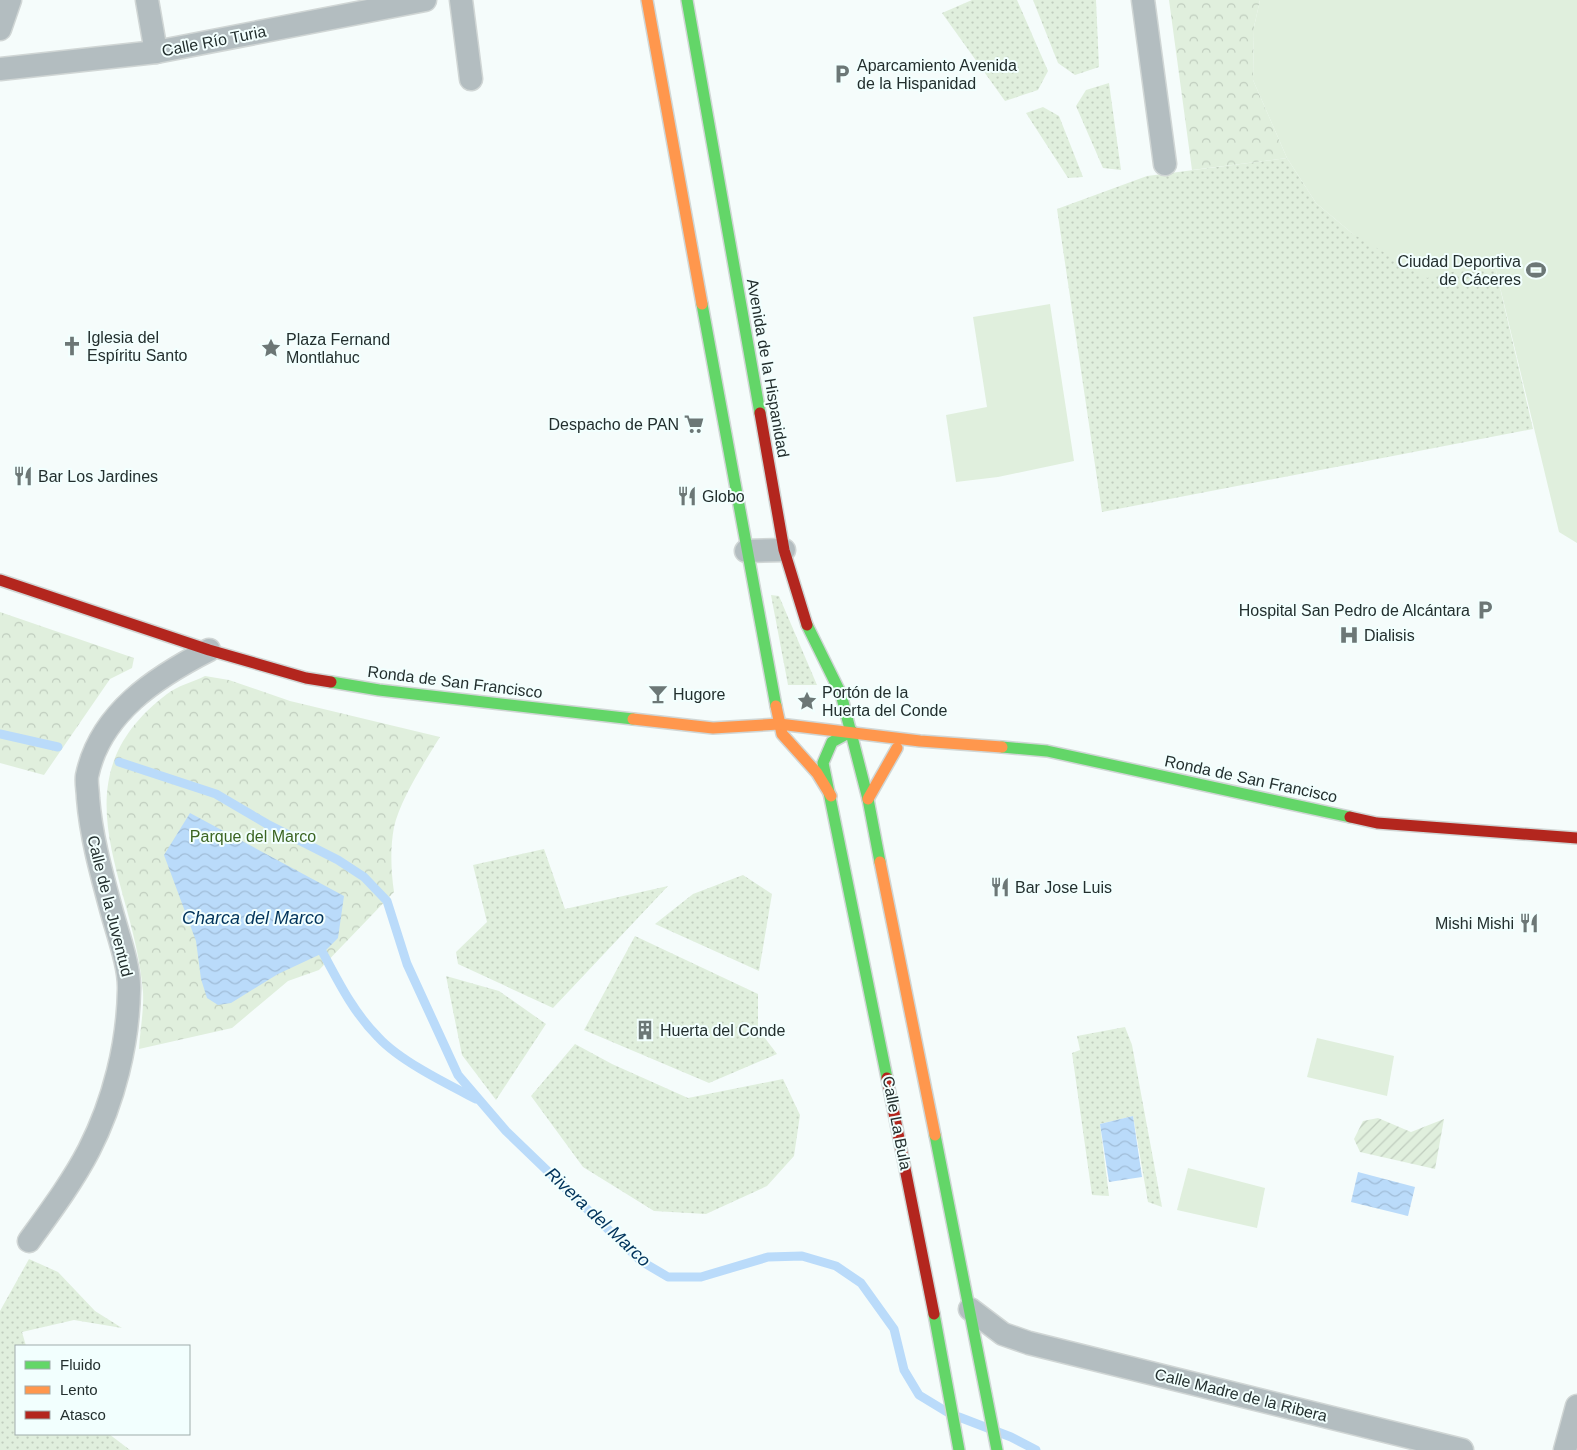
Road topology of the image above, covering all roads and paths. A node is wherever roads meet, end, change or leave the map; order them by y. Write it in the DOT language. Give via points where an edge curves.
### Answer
graph roads {
  1 [pos="10,0"];
  2 [pos="147,0"];
  3 [pos="425,0"];
  4 [pos="461,0"];
  5 [pos="648,0"];
  6 [pos="687,0"];
  7 [pos="1143,0"];
  8 [pos="0,29"];
  9 [pos="156,52"];
  10 [pos="0,69"];
  11 [pos="471,79"];
  12 [pos="1165,164"];
  13 [pos="784,550"];
  14 [pos="746,551"];
  15 [pos="0,580"];
  16 [pos="209,650"];
  17 [pos="780,724"];
  18 [pos="713,728"];
  19 [pos="852,732"];
  20 [pos="756,736"];
  21 [pos="773,740"];
  22 [pos="920,741"];
  23 [pos="789,744"];
  24 [pos="816,747"];
  25 [pos="897,748"];
  26 [pos="860,750"];
  27 [pos="882,750"];
  28 [pos="831,796"];
  29 [pos="868,799"];
  30 [pos="1577,838"];
  31 [pos="34,1234"];
  32 [pos="970,1309"];
  33 [pos="1577,1406"];
  34 [pos="959,1450"];
  35 [pos="997,1450"];
  36 [pos="1462,1450"];
  37 [pos="1565,1450"];
  1 -- 8 [label="street"];
  2 -- 9 [label="street"];
  3 -- 9 [label="street, Calle Río Turia"];
  4 -- 11 [label="street"];
  5 -- 14 [label="main road"];
  6 -- 13 [label="main road, Avenida de la Hispanidad"];
  7 -- 12 [label="street"];
  9 -- 10 [label="street, Calle Río Turia"];
  13 -- 14 [label="street"];
  13 -- 19 [label="main road, Avenida de la Hispanidad" via="808,628 841,694"];
  14 -- 17 [label="main road"];
  15 -- 16 [label="main road, Ronda de San Francisco"];
  16 -- 18 [label="main road, Ronda de San Francisco" via="306,678 378,690"];
  16 -- 31 [label="street, Calle de la Juventud" via="170,671 127,704 101,741 87,777 90,830 129,987 127,1024 109,1101 89,1150"];
  17 -- 18 [label="main road, Ronda de San Francisco"];
  17 -- 19 [label="main road, Ronda de San Francisco"];
  17 -- 23 [label="main road"];
  18 -- 20 [label="main road"];
  19 -- 22 [label="main road, Ronda de San Francisco"];
  19 -- 24 [label="main road"];
  19 -- 26 [label="main road"];
  21 -- 23 [label="main road"];
  22 -- 25 [label="main road, Ronda de San Francisco"];
  22 -- 30 [label="main road, Ronda de San Francisco" via="1047,751 1377,823"];
  23 -- 24 [label="main road"];
  23 -- 28 [label="main road, Calle La Bula" via="817,772"];
  24 -- 26 [label="main road"];
  24 -- 28 [label="main road, Calle La Bula"];
  25 -- 27 [label="main road, Ronda de San Francisco"];
  25 -- 29 [label="main road"];
  26 -- 29 [label="main road"];
  28 -- 34 [label="main road, Calle La Bula"];
  29 -- 32 [label="main road"];
  32 -- 35 [label="main road"];
  32 -- 36 [label="street, Calle Madre de la Ribera" via="993,1328 1019,1339"];
  33 -- 37 [label="street"];
}
